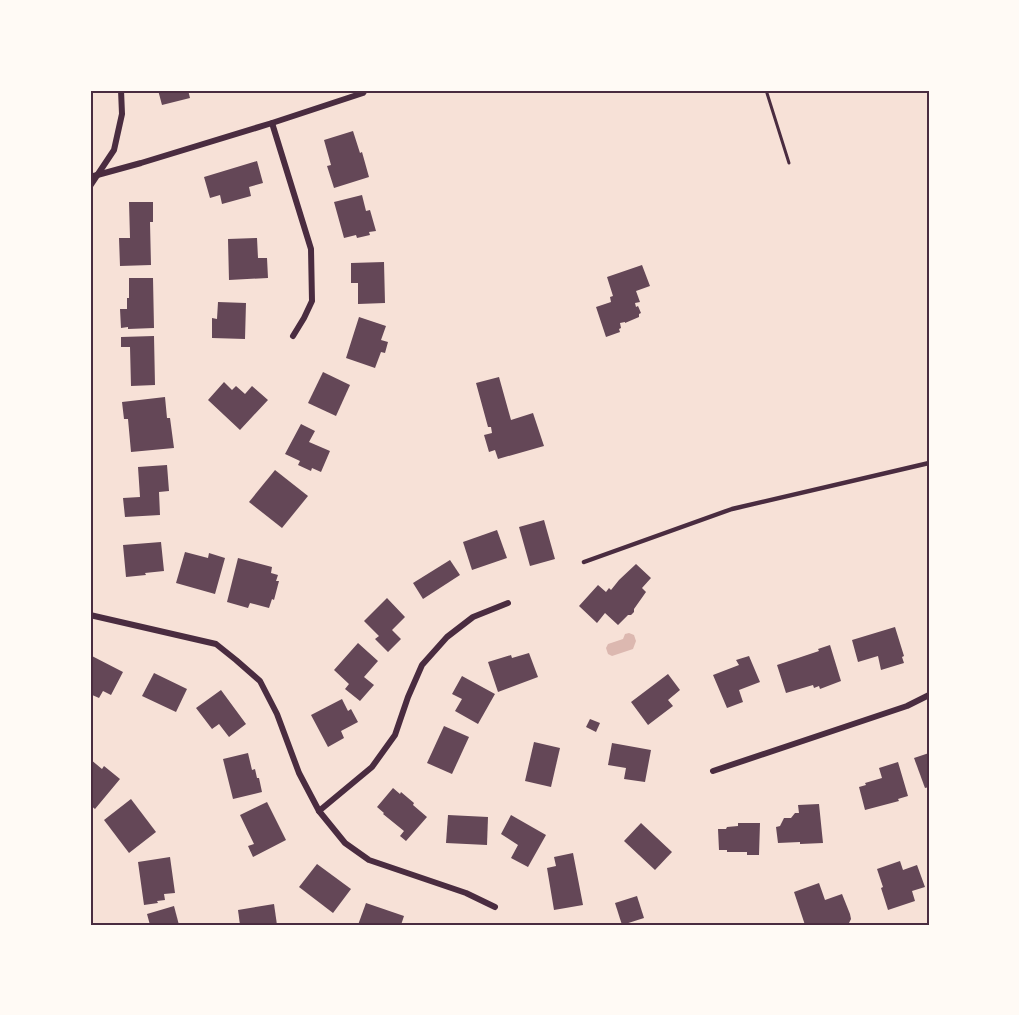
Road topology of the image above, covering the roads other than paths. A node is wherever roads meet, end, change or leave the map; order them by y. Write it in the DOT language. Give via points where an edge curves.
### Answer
graph roads {
  1 [pos="121,90"];
  2 [pos="365,90"];
  3 [pos="273,123"];
  4 [pos="98,174"];
  5 [pos="90,177"];
  6 [pos="90,186"];
  7 [pos="293,336"];
  8 [pos="929,463"];
  9 [pos="584,562"];
  10 [pos="508,603"];
  11 [pos="90,615"];
  12 [pos="929,695"];
  13 [pos="713,771"];
  14 [pos="319,811"];
  15 [pos="495,907"];
  1 -- 4 [label="street" via="122,114 114,150"];
  2 -- 3 [label="street"];
  3 -- 4 [label="street"];
  3 -- 7 [label="street" via="311,249 312,301"];
  4 -- 5 [label="street"];
  4 -- 6 [label="street"];
  8 -- 9 [label="lane" via="732,509"];
  10 -- 14 [label="street" via="473,617 447,637 422,665 395,735 372,767"];
  11 -- 14 [label="street" via="216,644 236,660 260,681 277,714 298,773"];
  12 -- 13 [label="street" via="907,706"];
  14 -- 15 [label="street" via="345,843 369,860 466,892"];
}
